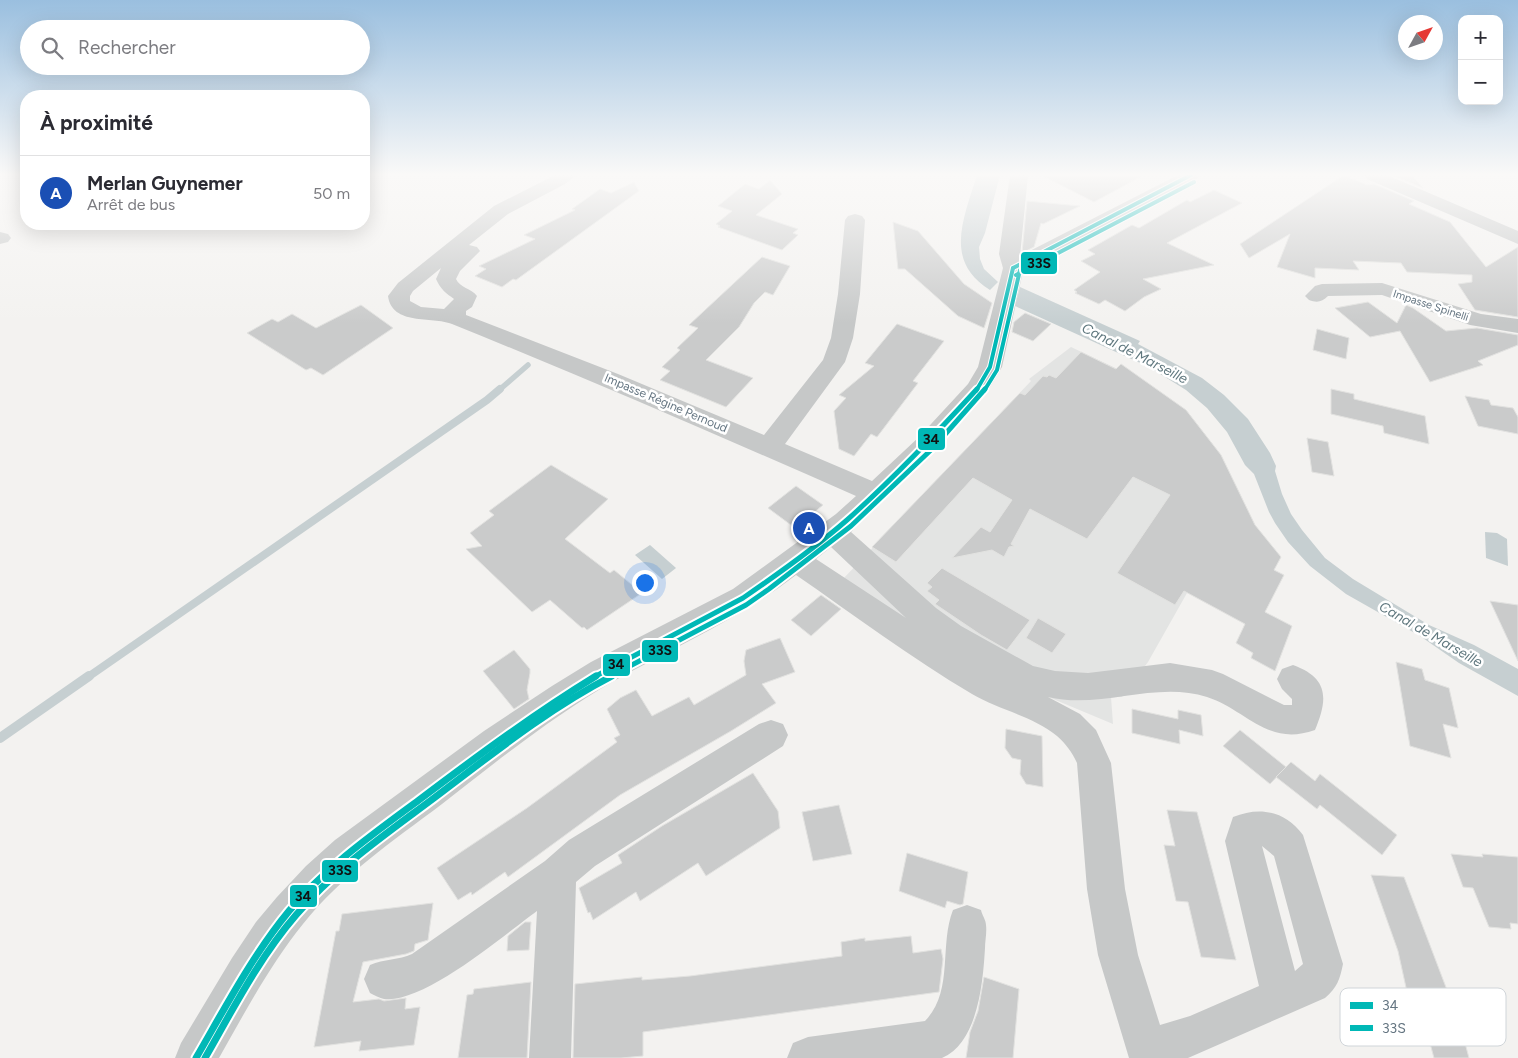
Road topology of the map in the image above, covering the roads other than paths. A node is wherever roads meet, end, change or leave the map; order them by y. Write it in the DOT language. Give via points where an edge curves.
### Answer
graph roads {
  1 [pos="483,224"];
  2 [pos="510,224"];
  3 [pos="855,224"];
  4 [pos="1012,224"];
  5 [pos="1101,224"];
  6 [pos="1487,224"];
  7 [pos="1518,238"];
  8 [pos="1011,274"];
  9 [pos="1316,296"];
  10 [pos="454,318"];
  11 [pos="1518,326"];
  12 [pos="768,448"];
  13 [pos="875,493"];
  14 [pos="832,532"];
  15 [pos="796,560"];
  16 [pos="1293,679"];
  17 [pos="771,735"];
  18 [pos="558,874"];
  19 [pos="967,924"];
  20 [pos="384,979"];
  21 [pos="1282,996"];
  22 [pos="1149,1054"];
  23 [pos="204,1056"];
  24 [pos="550,1058"];
  25 [pos="808,1058"];
  1 -- 10 [label="street, Impasse Régine Pernoud" via="406,287 400,296 400,303 412,313 443,314"];
  2 -- 10 [label="street" via="476,246 451,268 446,279 450,288 466,296 455,310"];
  3 -- 12 [label="street" via="849,294 842,338 834,362"];
  4 -- 8 [label="street" via="1009,254"];
  5 -- 8 [label="street"];
  6 -- 7 [label="street"];
  8 -- 13 [label="street" via="992,361 977,389 928,443"];
  9 -- 11 [label="street, Impasse Spinelli" via="1322,290 1382,289 1478,320"];
  10 -- 12 [label="street, Impasse Régine Pernoud" via="610,379"];
  12 -- 13 [label="street, Impasse Régine Pernoud"];
  13 -- 14 [label="street"];
  14 -- 15 [label="street"];
  14 -- 16 [label="street" via="925,617 1026,678 1055,685 1088,687 1170,677 1212,684 1281,720 1303,719 1308,694"];
  15 -- 22 [label="street" via="961,671 992,689 1047,712 1068,725 1084,741 1094,763 1112,924 1129,995"];
  15 -- 23 [label="street" via="743,598 563,696 348,853 319,879 270,936 246,972"];
  17 -- 18 [label="street" via="582,854"];
  18 -- 20 [label="street" via="426,968 406,976"];
  18 -- 24 [label="street"];
  19 -- 25 [label="street" via="960,994 955,1016 946,1032 935,1040"];
  21 -- 22 [label="street"];
}
